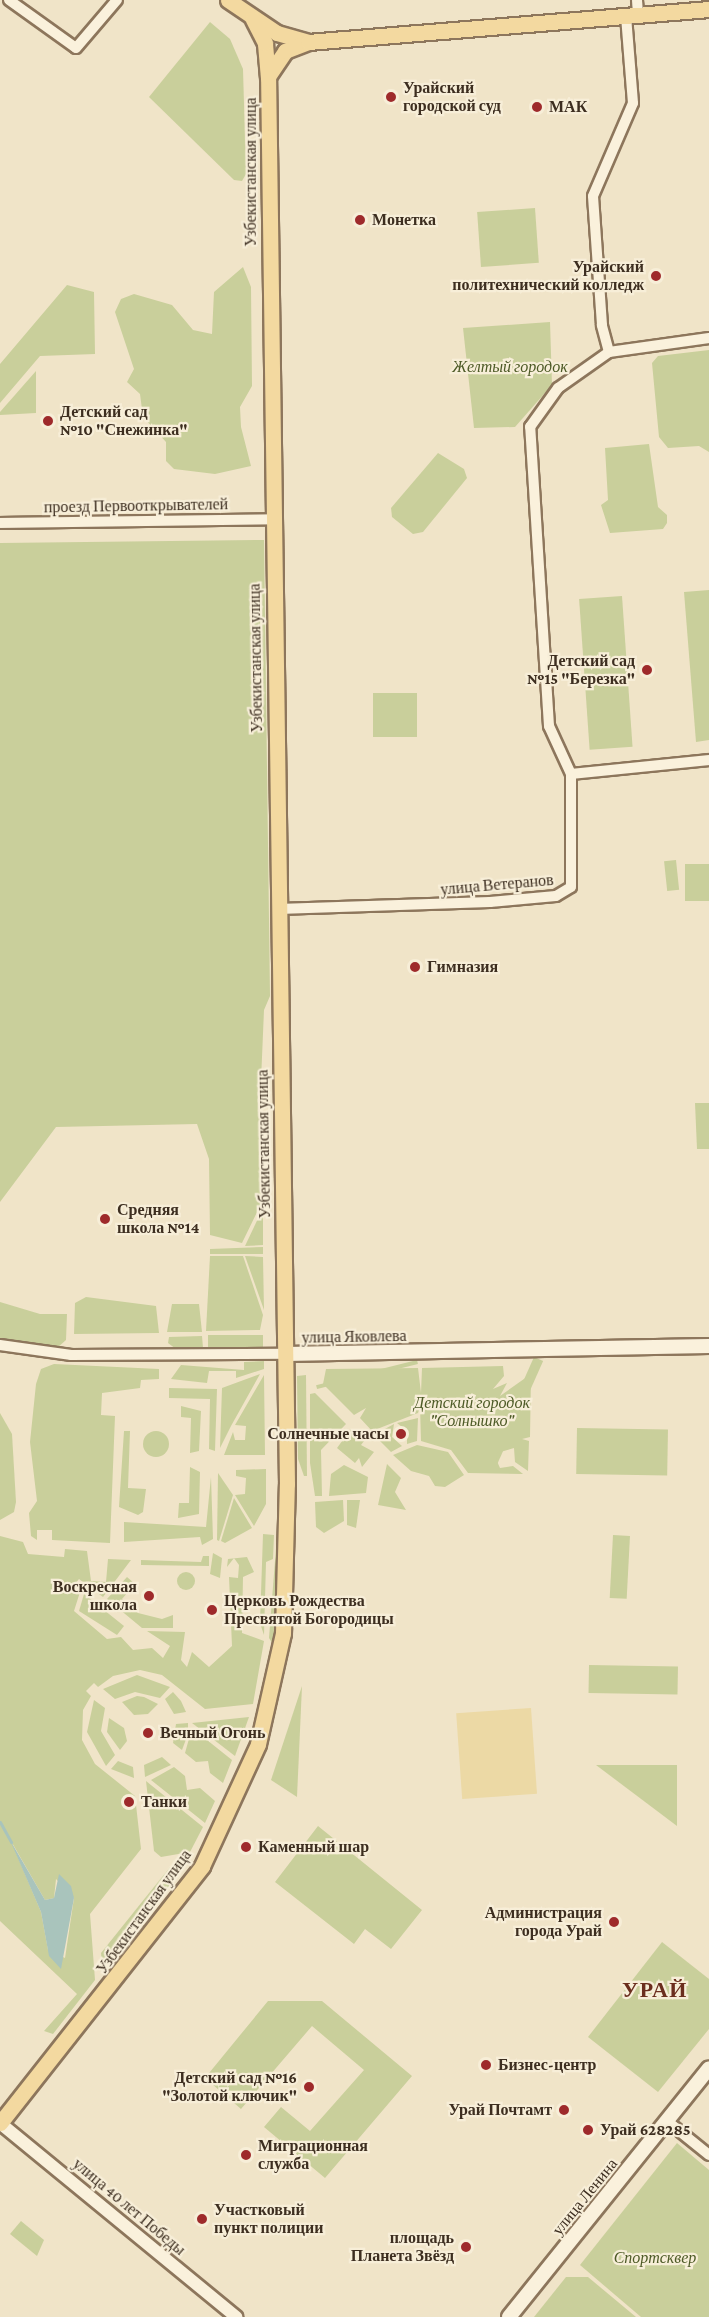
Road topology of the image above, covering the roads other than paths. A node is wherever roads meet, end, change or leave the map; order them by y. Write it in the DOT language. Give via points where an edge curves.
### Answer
graph roads {
  1 [pos="9,0"];
  2 [pos="117,0"];
  3 [pos="228,0"];
  4 [pos="709,9"];
  5 [pos="634,10"];
  6 [pos="253,19"];
  7 [pos="308,42"];
  8 [pos="268,78"];
  9 [pos="709,338"];
  10 [pos="609,352"];
  11 [pos="272,519"];
  12 [pos="0,523"];
  13 [pos="709,760"];
  14 [pos="571,774"];
  15 [pos="278,909"];
  16 [pos="0,1345"];
  17 [pos="709,1346"];
  18 [pos="286,1354"];
  19 [pos="709,2068"];
  20 [pos="667,2121"];
  21 [pos="0,2123"];
  22 [pos="709,2155"];
  23 [pos="236,2317"];
  24 [pos="508,2317"];
  1 -- 2 [label="street" via="76,48"];
  3 -- 6 [label="main road"];
  4 -- 5 [label="main road"];
  5 -- 7 [label="main road"];
  5 -- 10 [label="street" via="633,103 593,196 602,325"];
  6 -- 7 [label="main road"];
  6 -- 8 [label="main road, Узбекистанская улица" via="265,43"];
  7 -- 8 [label="main road" via="285,51"];
  8 -- 11 [label="main road, Узбекистанская улица"];
  9 -- 10 [label="street"];
  10 -- 14 [label="street" via="558,388 532,420 529,435 549,726"];
  11 -- 12 [label="street, проезд Первооткрывателей"];
  11 -- 15 [label="main road, Узбекистанская улица"];
  13 -- 14 [label="street"];
  14 -- 15 [label="street, улица Ветеранов" via="573,878 561,895"];
  15 -- 18 [label="main road, Узбекистанская улица"];
  16 -- 18 [label="street, улица Яковлева" via="71,1354"];
  17 -- 18 [label="main road, улица Яковлева"];
  18 -- 21 [label="main road, Узбекистанская улица" via="287,1606 258,1744 234,1804 191,1884"];
  19 -- 20 [label="main road, улица Ленина"];
  20 -- 22 [label="street"];
  20 -- 24 [label="main road, улица Ленина"];
  21 -- 23 [label="street, улица 40 лет Победы"];
}
